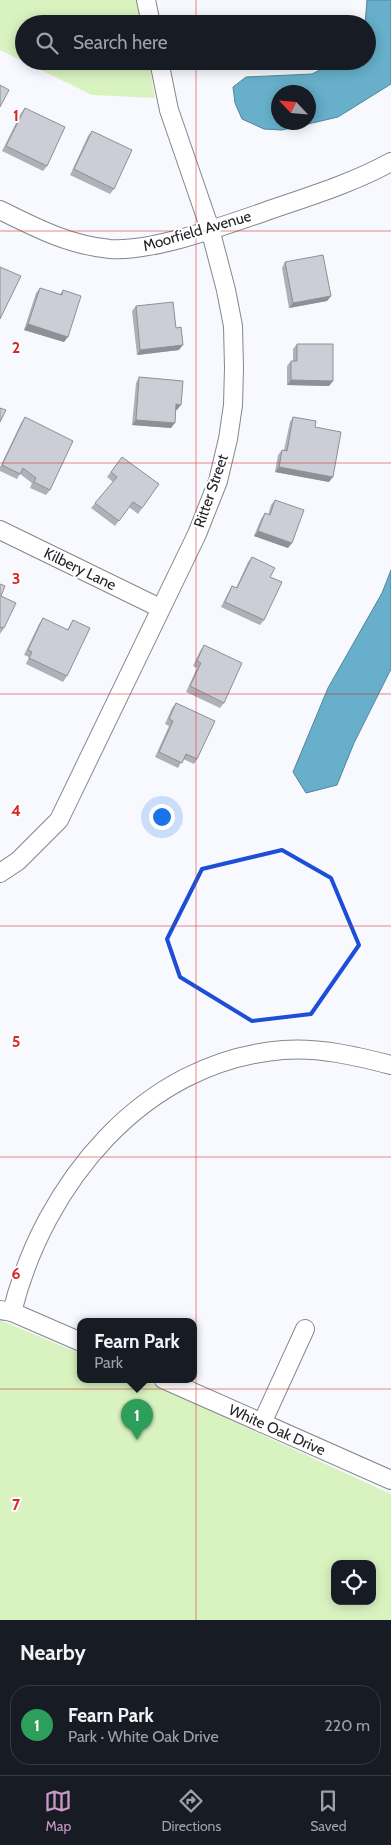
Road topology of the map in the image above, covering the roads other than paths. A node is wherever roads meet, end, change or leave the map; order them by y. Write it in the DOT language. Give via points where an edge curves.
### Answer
graph roads {
  1 [pos="146,0"];
  2 [pos="149,15"];
  3 [pos="161,70"];
  4 [pos="391,162"];
  5 [pos="0,210"];
  6 [pos="210,229"];
  7 [pos="0,530"];
  8 [pos="160,608"];
  9 [pos="0,873"];
  10 [pos="391,1065"];
  11 [pos="6,1311"];
  12 [pos="305,1329"];
  13 [pos="77,1340"];
  14 [pos="172,1383"];
  15 [pos="262,1423"];
  16 [pos="391,1480"];
  1 -- 2 [label="street"];
  3 -- 6 [label="street, Ritter Street" via="169,110"];
  4 -- 6 [label="street, Moorfield Avenue" via="344,184"];
  5 -- 6 [label="street, Moorfield Avenue" via="65,240 110,249 141,248"];
  6 -- 8 [label="street, Ritter Street" via="233,326 233,405 218,481 197,534"];
  7 -- 8 [label="street, Kilbery Lane"];
  8 -- 9 [label="street, Ritter Street" via="59,820 18,861"];
  10 -- 11 [label="street" via="342,1053 283,1050 230,1059 173,1083 130,1114 82,1164 54,1206"];
  11 -- 13 [label="street"];
  12 -- 15 [label="street"];
  14 -- 15 [label="street, White Oak Drive"];
  15 -- 16 [label="street, White Oak Drive"];
}
